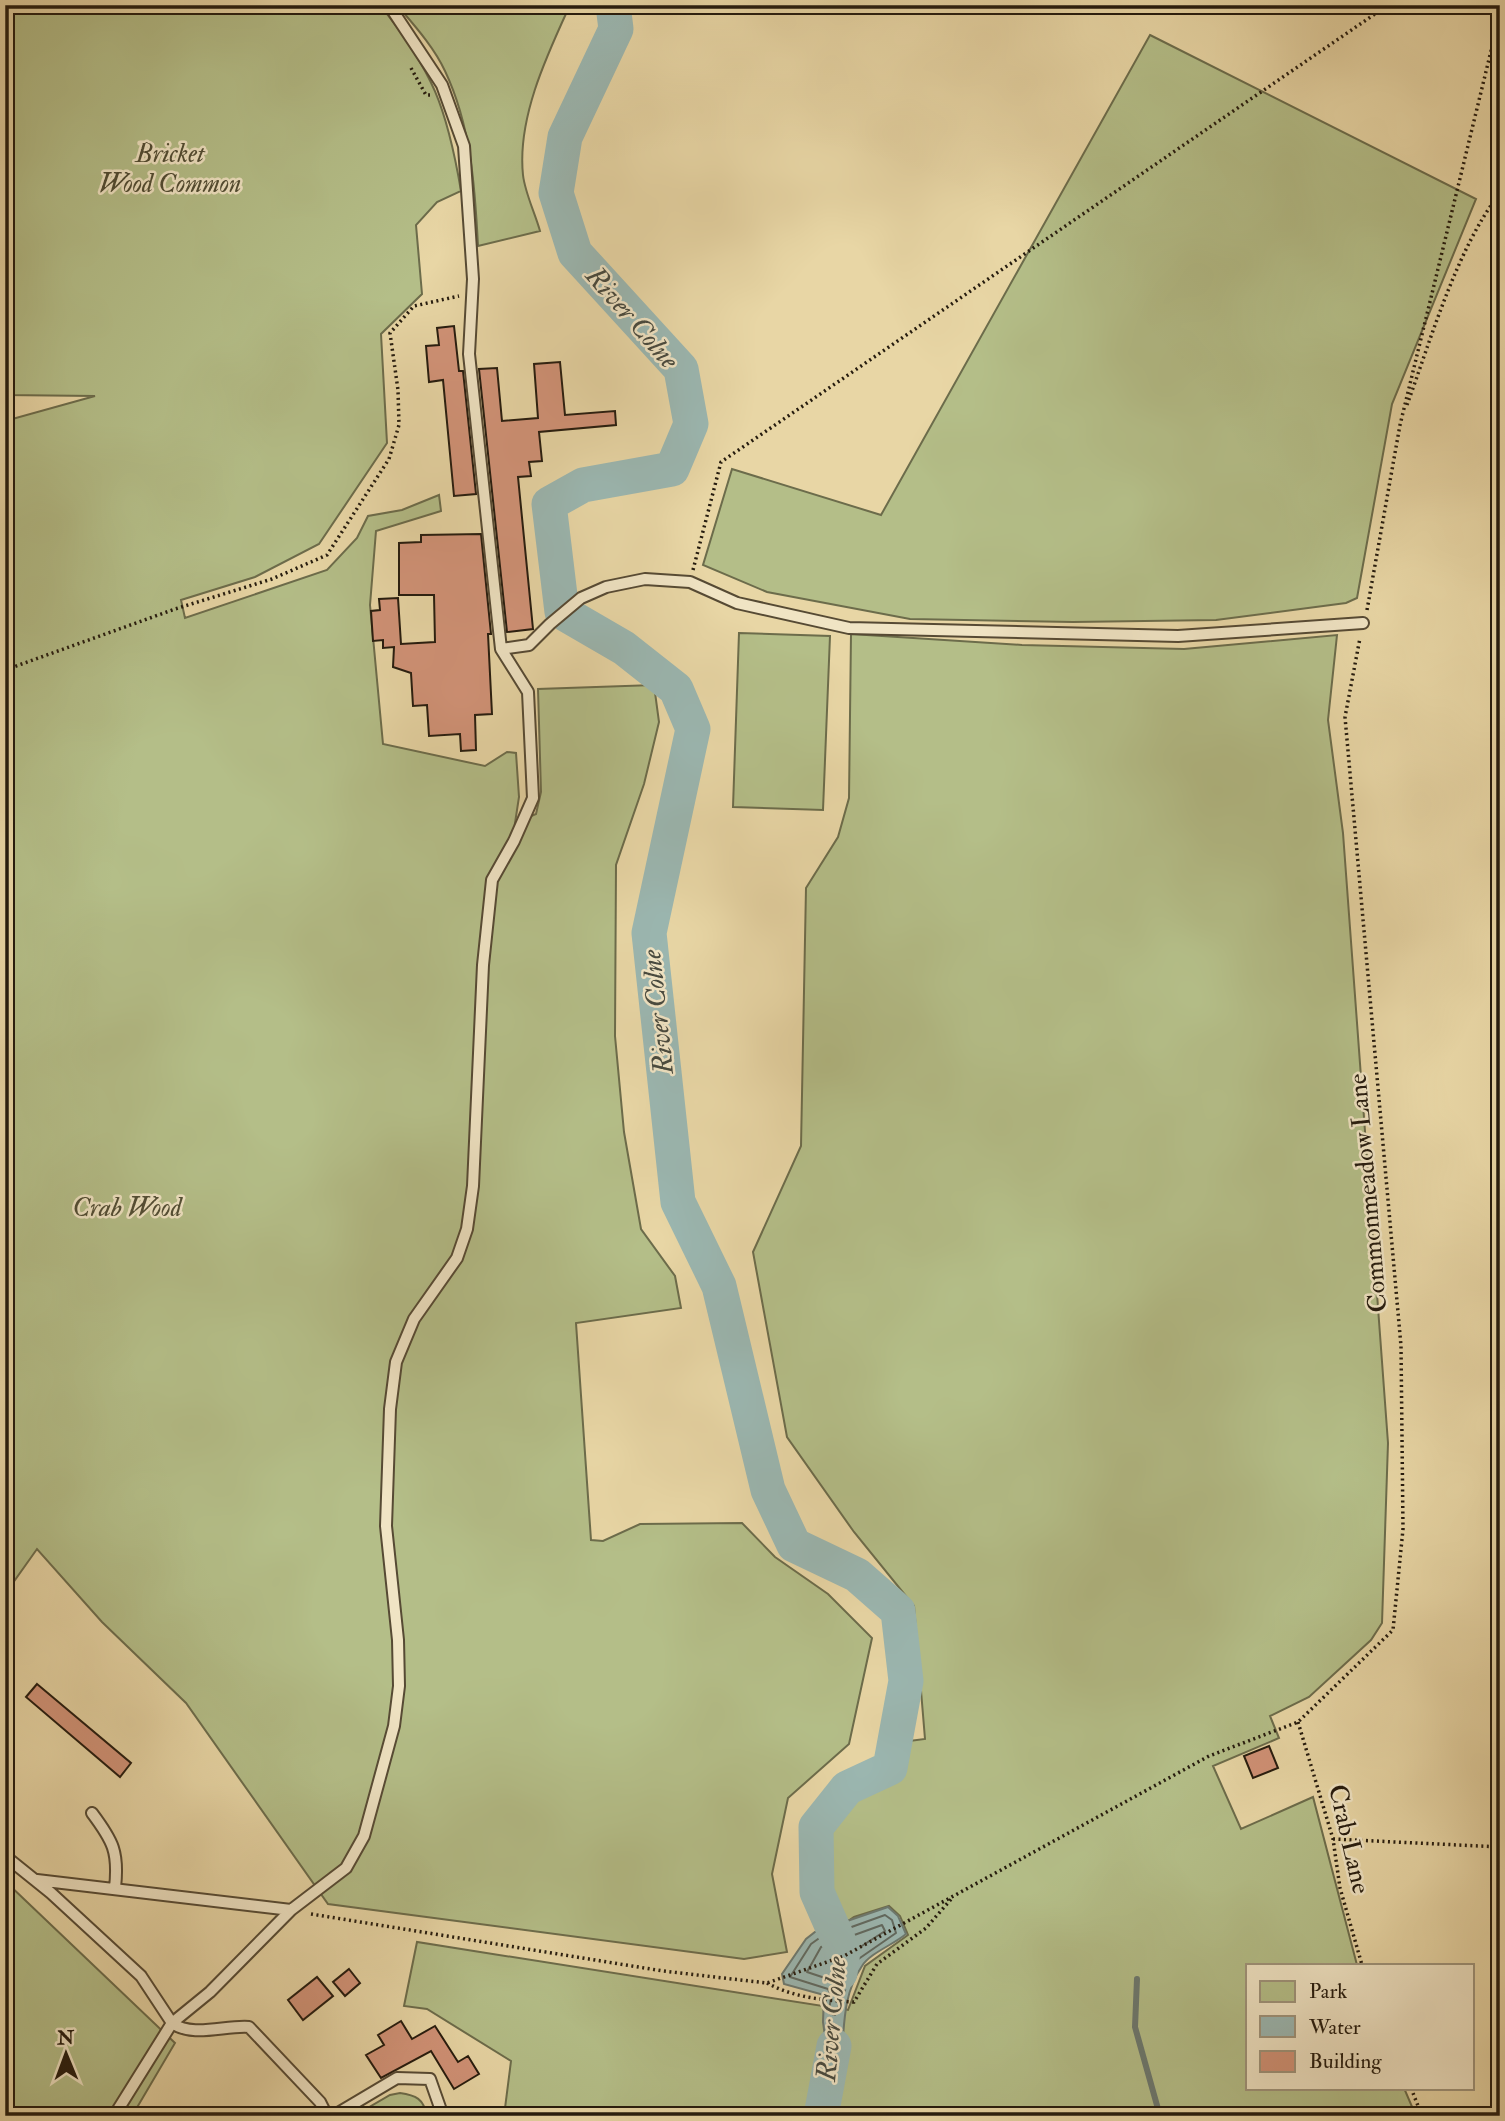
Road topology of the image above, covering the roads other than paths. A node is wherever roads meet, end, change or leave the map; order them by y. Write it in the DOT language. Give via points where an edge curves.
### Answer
graph roads {
  1 [pos="389,5"];
  2 [pos="1363,623"];
  3 [pos="501,649"];
  4 [pos="92,1813"];
  5 [pos="5,1856"];
  6 [pos="36,1880"];
  7 [pos="115,1888"];
  8 [pos="291,1910"];
  9 [pos="172,2023"];
  10 [pos="114,2116"];
  11 [pos="327,2116"];
  12 [pos="333,2116"];
  13 [pos="443,2116"];
  1 -- 3 [label="lane" via="442,85 464,146 473,294 469,354"];
  2 -- 3 [label="lane" via="1178,636 849,628 737,603 690,582 645,579 581,598 529,645"];
  3 -- 8 [label="lane" via="528,692 533,797 492,880 467,1229 457,1258 414,1319 396,1362 386,1526 398,1640 394,1726 364,1836 346,1868"];
  4 -- 7 [label="lane" via="110,1837 117,1858"];
  5 -- 6 [label="lane"];
  6 -- 7 [label="lane"];
  6 -- 9 [label="lane" via="141,1976"];
  7 -- 8 [label="lane"];
  8 -- 9 [label="lane" via="210,1992"];
  9 -- 10 [label="lane"];
  9 -- 11 [label="lane" via="202,2031 249,2027 320,2102"];
  12 -- 13 [label="lane" via="397,2078 430,2079"];
}
